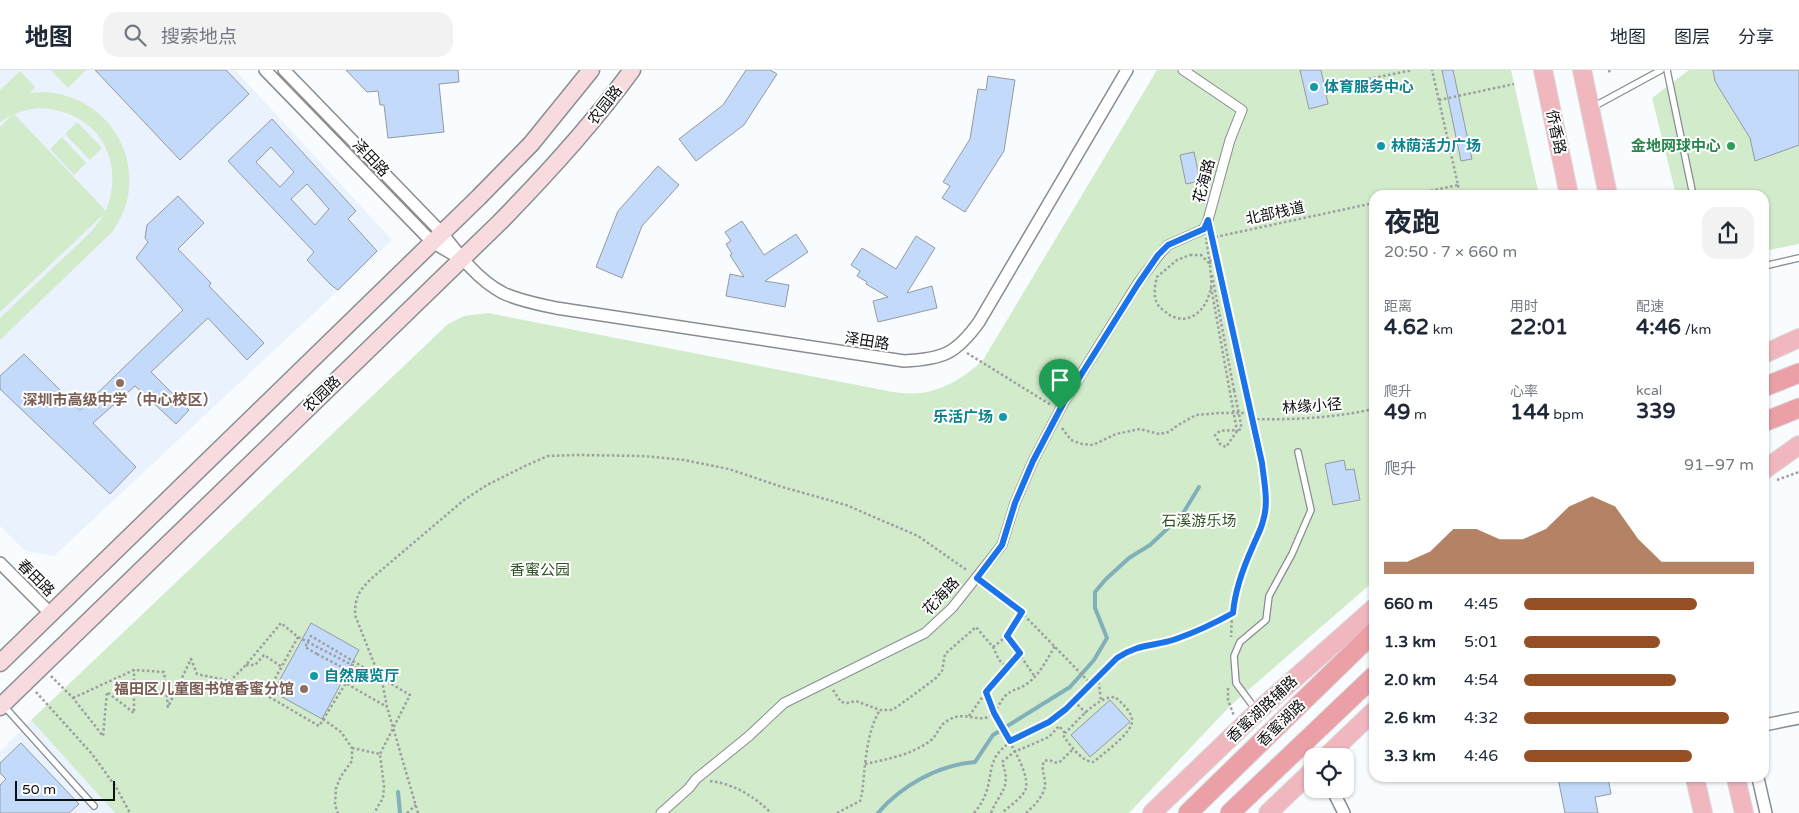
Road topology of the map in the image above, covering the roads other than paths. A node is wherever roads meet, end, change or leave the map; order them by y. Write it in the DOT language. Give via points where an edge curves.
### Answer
graph roads {
  1 [pos="265,70"];
  2 [pos="284,70"];
  3 [pos="591,70"];
  4 [pos="632,70"];
  5 [pos="1127,70"];
  6 [pos="1182,70"];
  7 [pos="1543,70"];
  8 [pos="1582,70"];
  9 [pos="1661,70"];
  10 [pos="1667,70"];
  11 [pos="1590,109"];
  12 [pos="1568,190"];
  13 [pos="1607,190"];
  14 [pos="1692,190"];
  15 [pos="437,237"];
  16 [pos="1799,258"];
  17 [pos="462,259"];
  18 [pos="1769,265"];
  19 [pos="1799,338"];
  20 [pos="1769,352"];
  21 [pos="1799,373"];
  22 [pos="1769,385"];
  23 [pos="1799,408"];
  24 [pos="1769,420"];
  25 [pos="1799,443"];
  26 [pos="1298,452"];
  27 [pos="1769,460"];
  28 [pos="0,564"];
  29 [pos="1369,612"];
  30 [pos="51,614"];
  31 [pos="1369,637"];
  32 [pos="0,663"];
  33 [pos="1369,681"];
  34 [pos="2,706"];
  35 [pos="1257,712"];
  36 [pos="1369,716"];
  37 [pos="1799,718"];
  38 [pos="1769,724"];
  39 [pos="1335,748"];
  40 [pos="1304,779"];
  41 [pos="1696,782"];
  42 [pos="1737,782"];
  43 [pos="1759,782"];
  44 [pos="1336,798"];
  45 [pos="94,806"];
  46 [pos="1232,812"];
  47 [pos="661,813"];
  48 [pos="1152,813"];
  49 [pos="1188,813"];
  50 [pos="1268,813"];
  51 [pos="1344,813"];
  52 [pos="1703,813"];
  53 [pos="1744,813"];
  54 [pos="1766,813"];
  1 -- 15 [label="street, 泽田路"];
  2 -- 15 [label="street, 泽田路"];
  3 -- 15 [label="main road" via="531,144"];
  4 -- 17 [label="main road, 农园路" via="565,154"];
  5 -- 17 [label="street, 泽田路" via="979,322 966,341 945,355 904,361 525,302 502,292"];
  6 -- 47 [label="street, 花海路" via="1242,110 1230,140 1208,220 1204,229 1175,241 1158,255 1133,292 1058,413 1033,461 1002,545 952,608 925,633 784,703"];
  7 -- 12 [label="main road, 侨香路"];
  8 -- 11 [label="main road"];
  9 -- 11 [label="lane"];
  10 -- 14 [label="lane"];
  11 -- 13 [label="main road"];
  15 -- 17 [label="street, 泽田路"];
  15 -- 30 [label="main road"];
  16 -- 18 [label="lane"];
  17 -- 34 [label="main road, 农园路"];
  19 -- 20 [label="main road"];
  21 -- 22 [label="highway"];
  23 -- 24 [label="highway"];
  25 -- 27 [label="main road"];
  26 -- 35 [label="lane" via="1311,510 1270,596 1266,620 1240,642 1234,656 1236,683"];
  28 -- 30 [label="street, 春田路"];
  29 -- 35 [label="main road, 香蜜湖路辅路"];
  30 -- 32 [label="main road"];
  31 -- 49 [label="highway, 香蜜湖路"];
  33 -- 46 [label="highway, 香蜜湖路"];
  34 -- 45 [label="lane"];
  35 -- 48 [label="main road, 香蜜湖路辅路"];
  36 -- 39 [label="main road"];
  37 -- 38 [label="street"];
  40 -- 50 [label="main road"];
  41 -- 52 [label="main road"];
  42 -- 53 [label="main road"];
  43 -- 54 [label="street"];
  44 -- 51 [label="street"];
}
